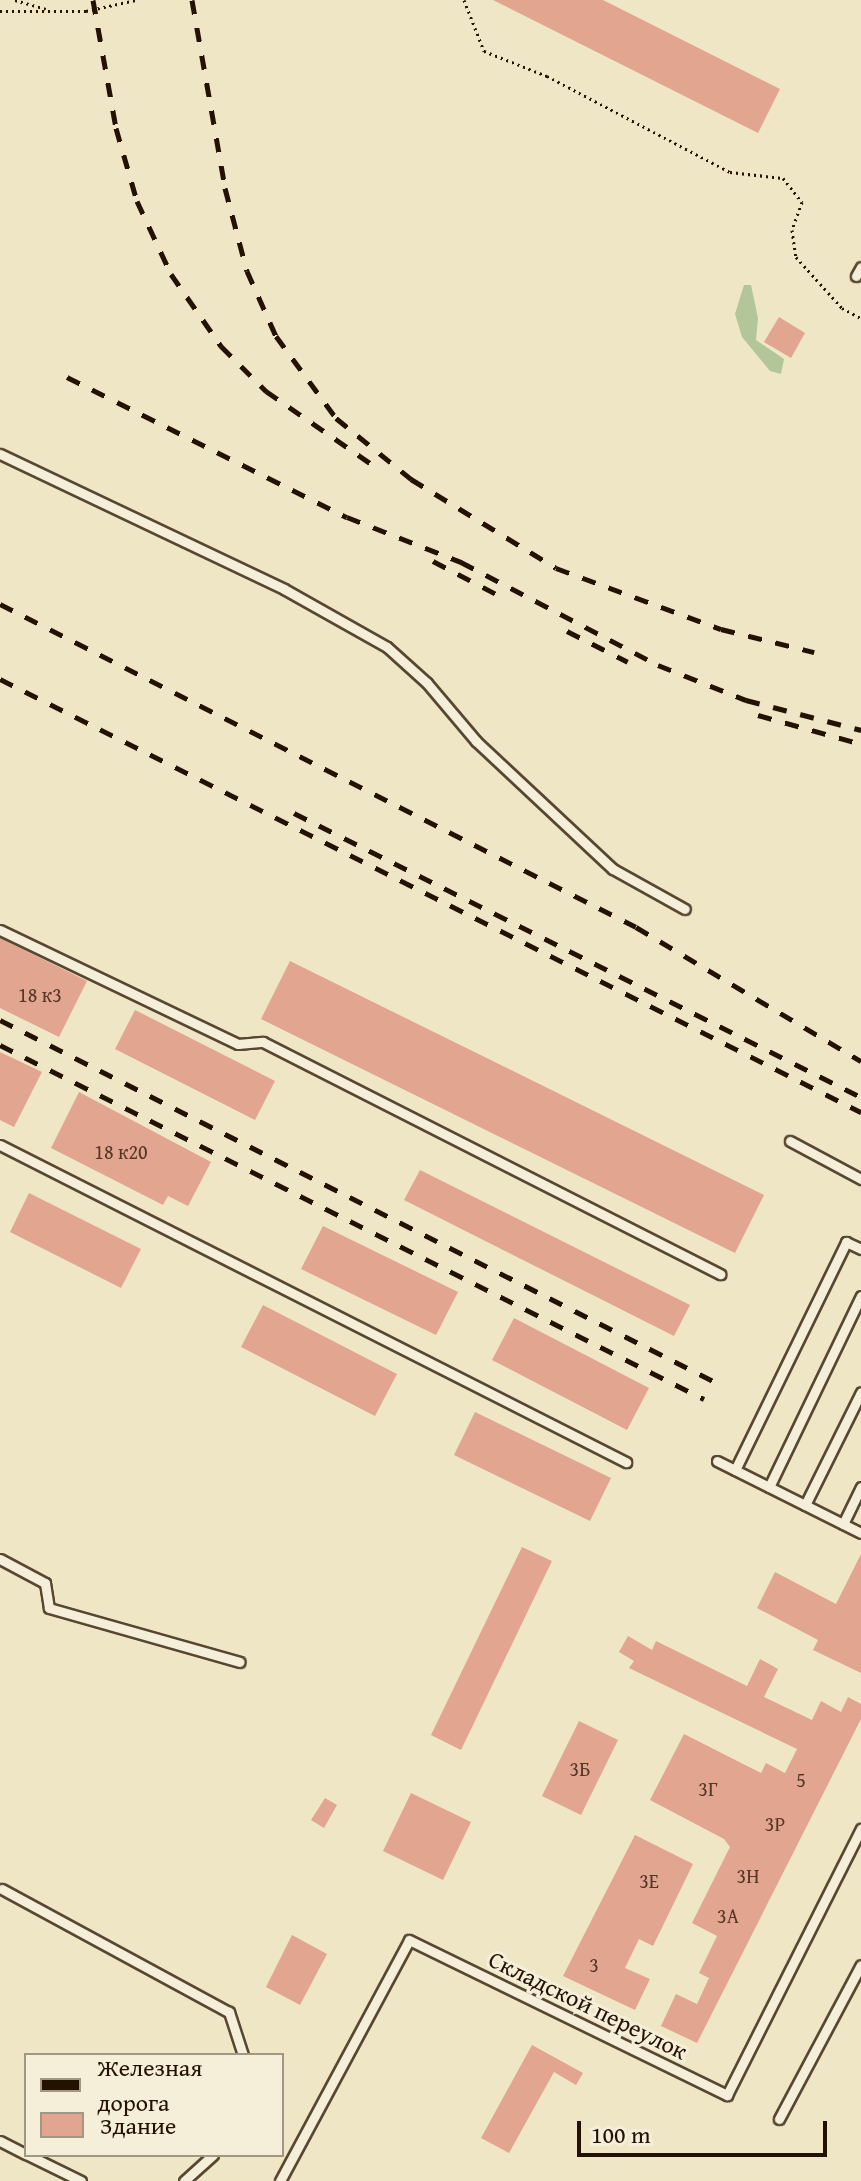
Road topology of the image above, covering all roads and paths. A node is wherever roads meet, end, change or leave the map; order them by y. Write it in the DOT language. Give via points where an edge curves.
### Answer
graph roads {
  1 [pos="15,0"];
  2 [pos="136,0"];
  3 [pos="464,0"];
  4 [pos="0,11"];
  5 [pos="51,11"];
  6 [pos="861,318"];
  7 [pos="0,454"];
  8 [pos="685,909"];
  9 [pos="0,930"];
  10 [pos="790,1141"];
  11 [pos="0,1145"];
  12 [pos="861,1179"];
  13 [pos="861,1249"];
  14 [pos="720,1274"];
  15 [pos="861,1296"];
  16 [pos="861,1392"];
  17 [pos="717,1461"];
  18 [pos="626,1462"];
  19 [pos="735,1470"];
  20 [pos="769,1487"];
  21 [pos="861,1487"];
  22 [pos="805,1505"];
  23 [pos="843,1524"];
  24 [pos="861,1533"];
  25 [pos="0,1559"];
  26 [pos="240,1662"];
  27 [pos="861,1829"];
  28 [pos="2,1889"];
  29 [pos="861,1965"];
  30 [pos="242,2053"];
  31 [pos="779,2119"];
  32 [pos="0,2141"];
  33 [pos="24,2153"];
  34 [pos="33,2157"];
  35 [pos="211,2157"];
  36 [pos="81,2181"];
  37 [pos="184,2181"];
  38 [pos="280,2181"];
  1 -- 5 [label="path"];
  2 -- 5 [label="path" via="86,11"];
  3 -- 6 [label="path" via="484,51 547,76 730,172 783,178 802,202 792,230 796,257 842,308"];
  4 -- 5 [label="path"];
  7 -- 8 [label="lane" via="284,589 387,647 427,683 476,741 613,869"];
  9 -- 14 [label="lane" via="238,1044 263,1042"];
  10 -- 12 [label="lane"];
  11 -- 18 [label="lane"];
  13 -- 19 [label="lane" via="846,1242"];
  15 -- 20 [label="lane"];
  16 -- 22 [label="lane"];
  17 -- 19 [label="lane"];
  19 -- 20 [label="lane"];
  20 -- 22 [label="lane"];
  21 -- 23 [label="lane"];
  22 -- 23 [label="lane"];
  23 -- 24 [label="lane"];
  25 -- 26 [label="lane" via="45,1583 49,1608"];
  27 -- 38 [label="lane, Складской переулок" via="727,2095 409,1940"];
  28 -- 30 [label="lane" via="229,2012"];
  29 -- 31 [label="lane"];
  32 -- 33 [label="lane"];
  34 -- 36 [label="lane"];
  35 -- 37 [label="lane"];
}
